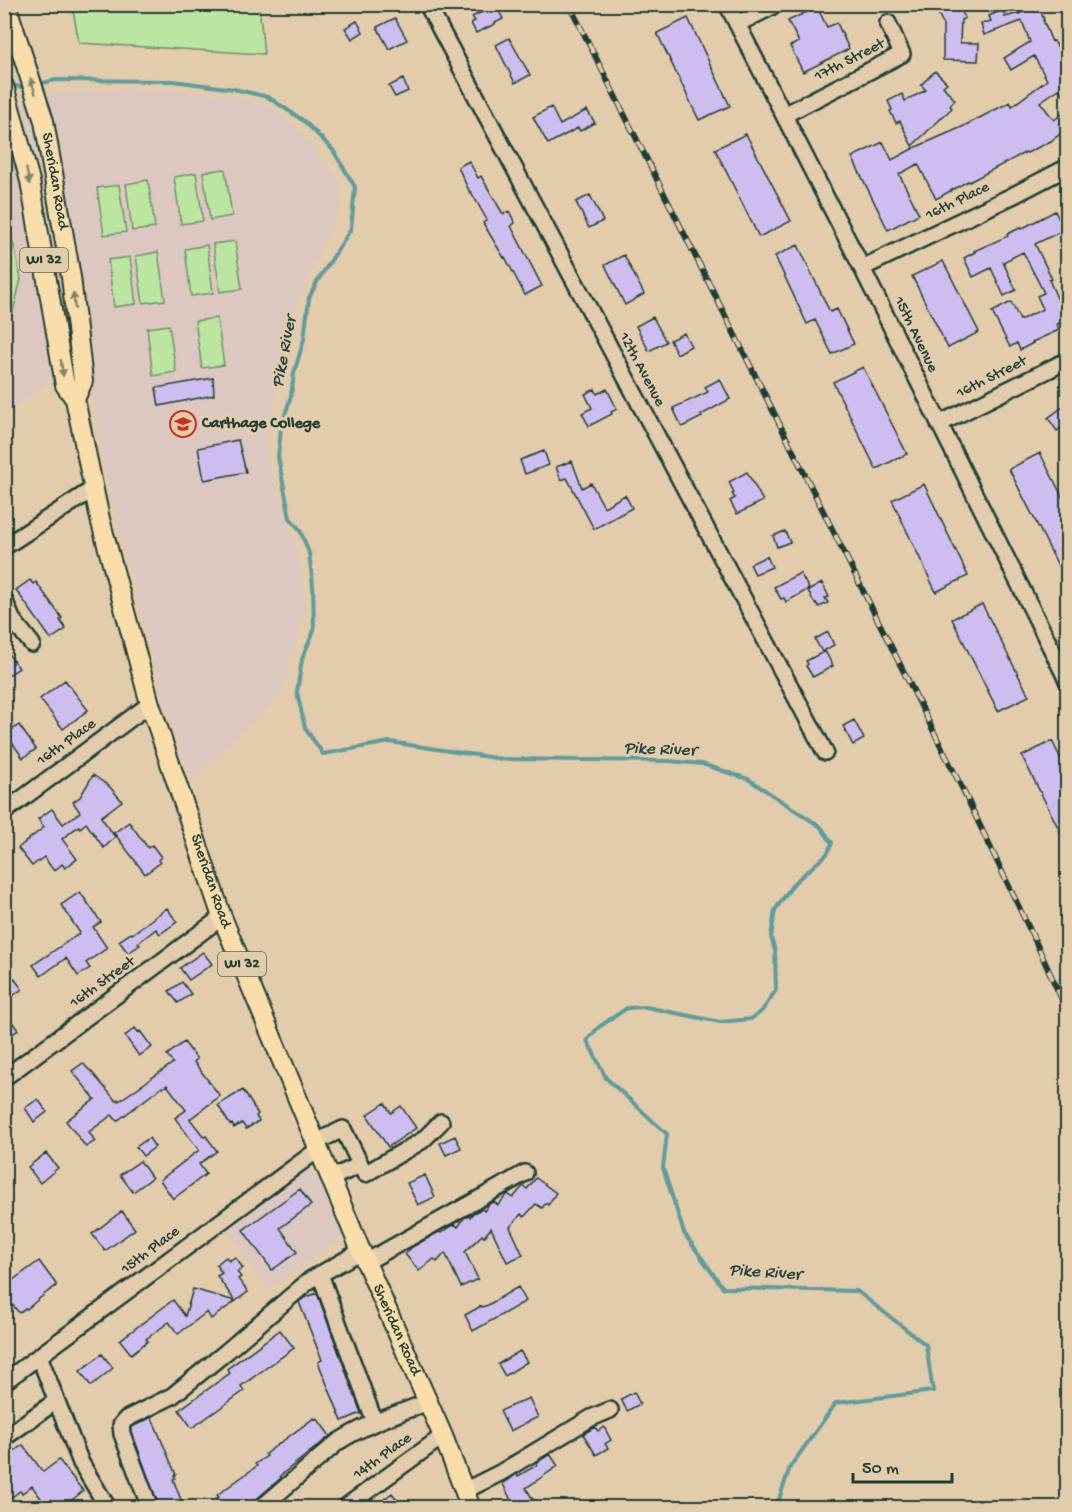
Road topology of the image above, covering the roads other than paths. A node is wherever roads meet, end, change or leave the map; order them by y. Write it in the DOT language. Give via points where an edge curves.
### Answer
graph roads {
  1 [pos="6,4"];
  2 [pos="427,4"];
  3 [pos="727,4"];
  4 [pos="777,4"];
  5 [pos="888,23"];
  6 [pos="737,24"];
  7 [pos="4,86"];
  8 [pos="784,115"];
  9 [pos="1068,167"];
  10 [pos="862,268"];
  11 [pos="1064,362"];
  12 [pos="75,399"];
  13 [pos="939,424"];
  14 [pos="93,489"];
  15 [pos="4,547"];
  16 [pos="4,599"];
  17 [pos="32,644"];
  18 [pos="1068,682"];
  19 [pos="150,704"];
  20 [pos="825,752"];
  21 [pos="4,812"];
  22 [pos="222,917"];
  23 [pos="4,1078"];
  24 [pos="441,1122"];
  25 [pos="317,1145"];
  26 [pos="360,1165"];
  27 [pos="525,1173"];
  28 [pos="331,1178"];
  29 [pos="364,1256"];
  30 [pos="320,1274"];
  31 [pos="39,1356"];
  32 [pos="4,1382"];
  33 [pos="56,1401"];
  34 [pos="428,1402"];
  35 [pos="610,1410"];
  36 [pos="375,1423"];
  37 [pos="442,1436"];
  38 [pos="4,1438"];
  39 [pos="468,1499"];
  40 [pos="108,1508"];
  41 [pos="150,1508"];
  42 [pos="261,1508"];
  43 [pos="344,1508"];
  12 -- 1 [label="main road, Sheridan Road / WI 32, one-way" via="83,381 71,277 44,122"];
  2 -- 20 [label="street, 12th Avenue"];
  3 -- 6 [label="street, 15th Avenue"];
  4 -- 6 [label="street"];
  5 -- 8 [label="street, 17th Street" via="902,54"];
  6 -- 8 [label="street, 15th Avenue"];
  7 -- 12 [label="main road, Sheridan Road / WI 32, one-way" via="30,181 65,385"];
  8 -- 10 [label="street, 15th Avenue"];
  9 -- 10 [label="street, 16th Place"];
  10 -- 13 [label="street, 15th Avenue"];
  11 -- 13 [label="street, 16th Street"];
  12 -- 14 [label="main road, Sheridan Road / WI 32"];
  13 -- 18 [label="street, 15th Avenue"];
  14 -- 15 [label="street"];
  14 -- 19 [label="main road, Sheridan Road / WI 32"];
  16 -- 17 [label="street" via="12,619"];
  19 -- 21 [label="street, 16th Place"];
  19 -- 22 [label="main road, Sheridan Road / WI 32"];
  22 -- 23 [label="street, 16th Street"];
  22 -- 25 [label="main road, Sheridan Road / WI 32"];
  24 -- 26 [label="street" via="423,1140 365,1174"];
  25 -- 26 [label="street, 15th Place" via="343,1129"];
  25 -- 28 [label="main road, Sheridan Road / WI 32"];
  25 -- 31 [label="street, 15th Place"];
  26 -- 28 [label="street"];
  27 -- 29 [label="street"];
  28 -- 29 [label="main road, Sheridan Road / WI 32"];
  29 -- 30 [label="street"];
  29 -- 34 [label="main road, Sheridan Road / WI 32"];
  30 -- 36 [label="street"];
  30 -- 41 [label="street" via="172,1396 121,1425"];
  31 -- 32 [label="street, 15th Place"];
  31 -- 33 [label="street"];
  33 -- 38 [label="street"];
  33 -- 40 [label="street" via="81,1463"];
  34 -- 36 [label="street"];
  34 -- 37 [label="main road, Sheridan Road / WI 32"];
  35 -- 39 [label="street" via="500,1473"];
  36 -- 42 [label="street" via="331,1447"];
  37 -- 39 [label="main road, Sheridan Road / WI 32"];
  37 -- 43 [label="street, 14th Place"];
}
